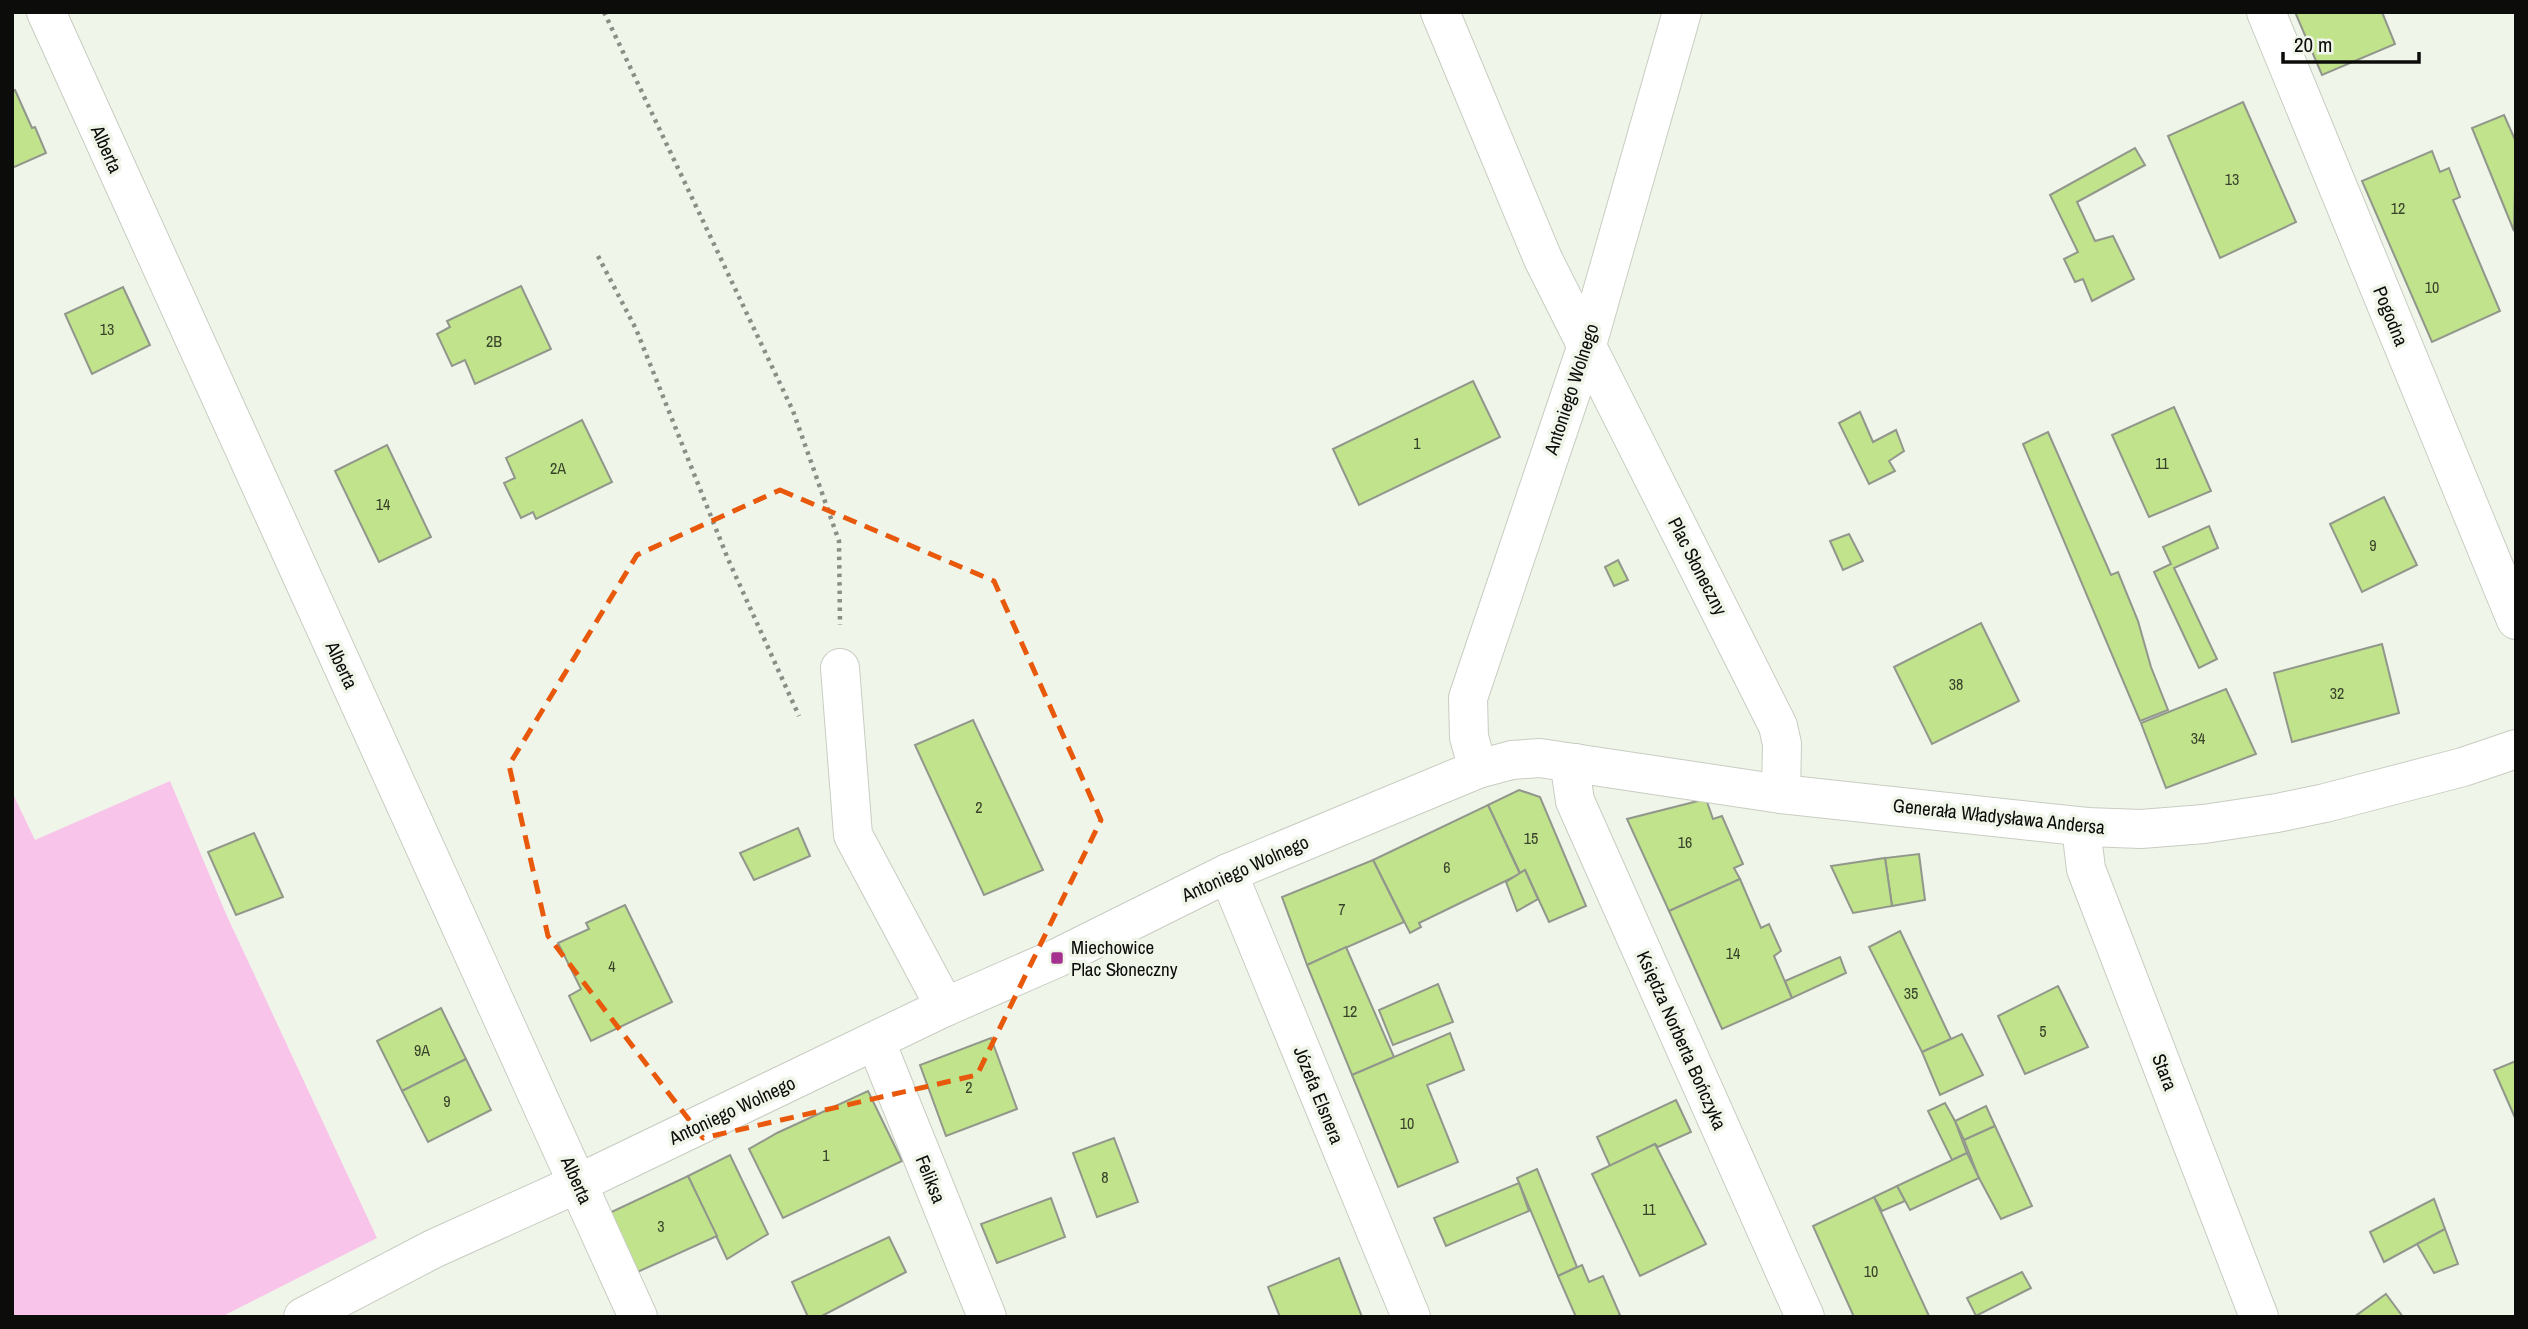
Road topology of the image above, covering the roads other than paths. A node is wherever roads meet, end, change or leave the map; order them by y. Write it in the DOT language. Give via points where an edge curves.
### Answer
graph roads {
  1 [pos="46,12"];
  2 [pos="1440,12"];
  3 [pos="1682,12"];
  4 [pos="2266,12"];
  5 [pos="1587,345"];
  6 [pos="2516,620"];
  7 [pos="841,668"];
  8 [pos="2516,749"];
  9 [pos="1574,763"];
  10 [pos="1478,769"];
  11 [pos="1781,794"];
  12 [pos="2087,827"];
  13 [pos="1228,873"];
  14 [pos="945,1007"];
  15 [pos="876,1042"];
  16 [pos="579,1183"];
  17 [pos="303,1317"];
  18 [pos="638,1317"];
  19 [pos="987,1317"];
  20 [pos="1411,1317"];
  21 [pos="1805,1317"];
  22 [pos="2259,1317"];
  1 -- 16 [label="street, Alberta"];
  2 -- 5 [label="street, Plac Słoneczny" via="1543,259"];
  3 -- 5 [label="street, Antoniego Wolnego"];
  4 -- 6 [label="street, Pogodna"];
  5 -- 10 [label="street, Antoniego Wolnego" via="1468,698 1469,737"];
  5 -- 11 [label="street, Plac Słoneczny" via="1778,726"];
  7 -- 14 [label="street" via="853,835"];
  8 -- 12 [label="street, Generała Władysława Andersa" via="2463,767 2277,813 2141,829"];
  9 -- 10 [label="street, Generała Władysława Andersa" via="1540,758"];
  9 -- 11 [label="street, Generała Władysława Andersa"];
  9 -- 21 [label="street, Księdza Norberta Bończyka" via="1570,767 1575,801"];
  10 -- 13 [label="street, Antoniego Wolnego"];
  11 -- 12 [label="street, Generała Władysława Andersa"];
  12 -- 22 [label="street, Stara" via="2082,836 2086,869"];
  13 -- 14 [label="street, Antoniego Wolnego" via="1057,958"];
  13 -- 20 [label="street, Józefa Elsnera"];
  14 -- 15 [label="street, Antoniego Wolnego"];
  15 -- 16 [label="street, Antoniego Wolnego"];
  15 -- 19 [label="street, Feliksa"];
  16 -- 17 [label="street, Antoniego Wolnego" via="433,1248"];
  16 -- 18 [label="street, Alberta"];
}
